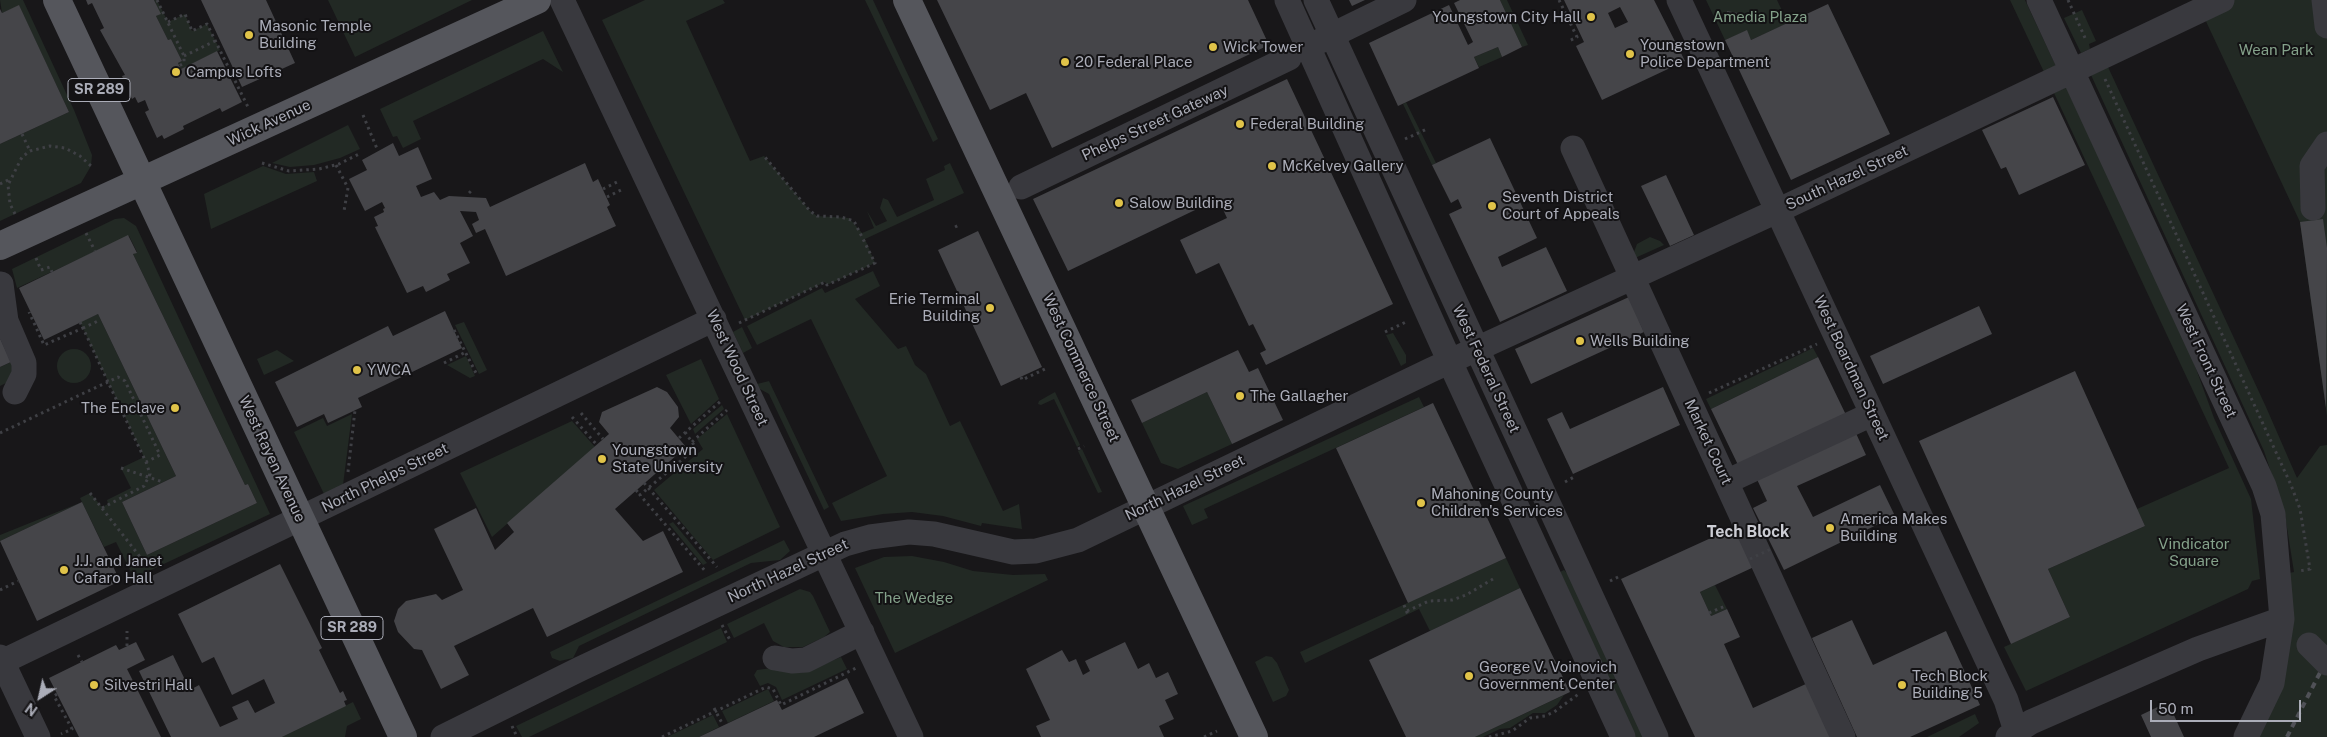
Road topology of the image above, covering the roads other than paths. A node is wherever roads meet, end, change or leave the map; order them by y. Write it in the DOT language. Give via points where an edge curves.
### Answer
graph roads {
  1 [pos="57,0"];
  2 [pos="537,0"];
  3 [pos="562,0"];
  4 [pos="907,0"];
  5 [pos="1288,0"];
  6 [pos="1316,0"];
  7 [pos="1404,0"];
  8 [pos="1679,0"];
  9 [pos="2038,0"];
  10 [pos="2324,0"];
  11 [pos="2219,1"];
  12 [pos="2327,26"];
  13 [pos="1331,35"];
  14 [pos="1299,52"];
  15 [pos="2072,71"];
  16 [pos="2327,144"];
  17 [pos="1573,148"];
  18 [pos="142,181"];
  19 [pos="1021,187"];
  20 [pos="2314,208"];
  21 [pos="1778,211"];
  22 [pos="0,246"];
  23 [pos="1632,278"];
  24 [pos="1,284"];
  25 [pos="717,326"];
  26 [pos="1477,350"];
  27 [pos="1450,362"];
  28 [pos="15,392"];
  29 [pos="1872,414"];
  30 [pos="1726,482"];
  31 [pos="1146,506"];
  32 [pos="300,519"];
  33 [pos="825,553"];
  34 [pos="2282,619"];
  35 [pos="862,632"];
  36 [pos="775,658"];
  37 [pos="1,659"];
  38 [pos="2327,663"];
  39 [pos="2014,735"];
  40 [pos="49,736"];
  41 [pos="403,737"];
  42 [pos="443,737"];
  43 [pos="911,737"];
  44 [pos="1254,737"];
  45 [pos="1623,737"];
  46 [pos="1656,737"];
  47 [pos="1843,737"];
  48 [pos="2246,737"];
  1 -- 18 [label="main road, SR 289"];
  2 -- 18 [label="main road, Wick Avenue"];
  3 -- 25 [label="street, West Wood Street"];
  4 -- 31 [label="main road, West Commerce Street"];
  5 -- 14 [label="street, West Federal Street"];
  6 -- 13 [label="street, West Federal Street"];
  7 -- 13 [label="street"];
  8 -- 21 [label="street, West Boardman Street"];
  9 -- 15 [label="street, West Front Street"];
  10 -- 12 [label="street"];
  11 -- 15 [label="street, South Hazel Street"];
  13 -- 14 [label="street"];
  13 -- 26 [label="street, West Federal Street"];
  14 -- 19 [label="street, Phelps Street Gateway"];
  14 -- 27 [label="street, West Federal Street"];
  15 -- 21 [label="street, South Hazel Street"];
  15 -- 34 [label="street, West Front Street" via="2264,486 2272,514"];
  16 -- 20 [label="street" via="2312,166"];
  17 -- 23 [label="street, Market Court"];
  18 -- 22 [label="main road, Wick Avenue"];
  18 -- 32 [label="main road, West Rayen Avenue / SR 289"];
  21 -- 23 [label="street, South Hazel Street"];
  21 -- 29 [label="street, West Boardman Street"];
  23 -- 26 [label="street, South Hazel Street"];
  23 -- 30 [label="street, Market Court"];
  24 -- 28 [label="street" via="6,321 24,363 24,374"];
  25 -- 32 [label="street, North Phelps Street"];
  25 -- 33 [label="street, West Wood Street"];
  26 -- 27 [label="street, North Hazel Street"];
  26 -- 46 [label="street, West Federal Street"];
  27 -- 31 [label="street, North Hazel Street"];
  27 -- 45 [label="street, West Federal Street"];
  29 -- 30 [label="street"];
  29 -- 39 [label="street, West Boardman Street" via="2006,700"];
  30 -- 47 [label="street, Market Court"];
  31 -- 33 [label="street, North Hazel Street" via="1078,540 1036,551 1013,552 934,534 910,532 870,537"];
  31 -- 44 [label="main road, West Commerce Street"];
  32 -- 37 [label="street, North Phelps Street"];
  32 -- 41 [label="main road, West Rayen Avenue / SR 289"];
  33 -- 35 [label="street, West Wood Street"];
  33 -- 42 [label="street, North Hazel Street"];
  34 -- 38 [label="street, bridge"];
  34 -- 39 [label="street" via="2198,649 2032,722"];
  34 -- 48 [label="street, West Front Street" via="2272,683"];
  35 -- 36 [label="street" via="806,660"];
  35 -- 43 [label="street, West Wood Street"];
  37 -- 40 [label="street"];
}
